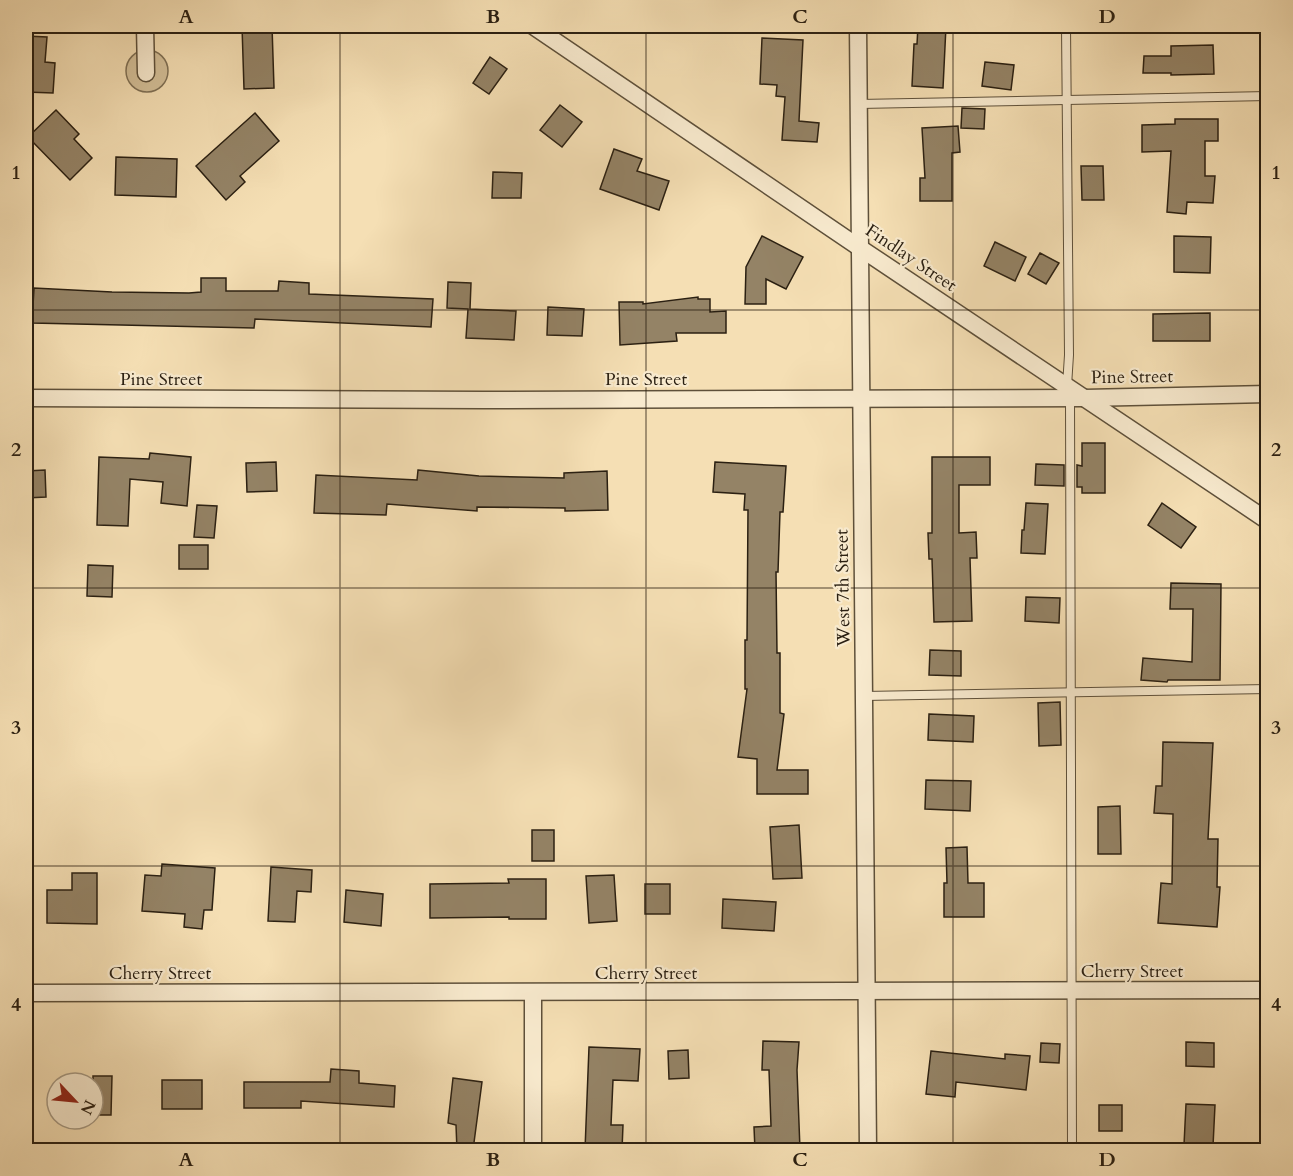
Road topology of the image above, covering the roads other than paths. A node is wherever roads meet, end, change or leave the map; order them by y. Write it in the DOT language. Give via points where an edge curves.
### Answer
graph roads {
  1 [pos="145,26"];
  2 [pos="533,26"];
  3 [pos="858,26"];
  4 [pos="1066,26"];
  5 [pos="146,73"];
  6 [pos="1268,96"];
  7 [pos="1066,100"];
  8 [pos="859,104"];
  9 [pos="860,248"];
  10 [pos="1074,394"];
  11 [pos="1268,394"];
  12 [pos="860,397"];
  13 [pos="26,398"];
  14 [pos="1268,521"];
  15 [pos="1268,689"];
  16 [pos="1070,693"];
  17 [pos="863,696"];
  18 [pos="1268,990"];
  19 [pos="1071,991"];
  20 [pos="866,992"];
  21 [pos="26,993"];
  22 [pos="533,993"];
  23 [pos="533,1150"];
  24 [pos="868,1150"];
  25 [pos="1072,1150"];
  1 -- 5 [label="street"];
  2 -- 9 [label="street, Findlay Street"];
  3 -- 8 [label="street, West 7th Street"];
  4 -- 7 [label="lane"];
  6 -- 7 [label="lane"];
  7 -- 8 [label="lane"];
  7 -- 10 [label="lane" via="1069,354"];
  8 -- 9 [label="street, West 7th Street"];
  9 -- 10 [label="street, Findlay Street"];
  9 -- 12 [label="street, West 7th Street"];
  10 -- 11 [label="street, Pine Street"];
  10 -- 12 [label="street, Pine Street"];
  10 -- 14 [label="street, Findlay Street"];
  10 -- 16 [label="lane"];
  12 -- 13 [label="street, Pine Street"];
  12 -- 17 [label="street, West 7th Street"];
  15 -- 16 [label="lane"];
  16 -- 17 [label="lane"];
  16 -- 19 [label="lane"];
  17 -- 20 [label="street, West 7th Street"];
  18 -- 19 [label="street, Cherry Street"];
  19 -- 20 [label="street, Cherry Street"];
  19 -- 25 [label="lane"];
  20 -- 22 [label="street, Cherry Street"];
  20 -- 24 [label="street, West 7th Street"];
  21 -- 22 [label="street, Cherry Street"];
  22 -- 23 [label="street"];
}
